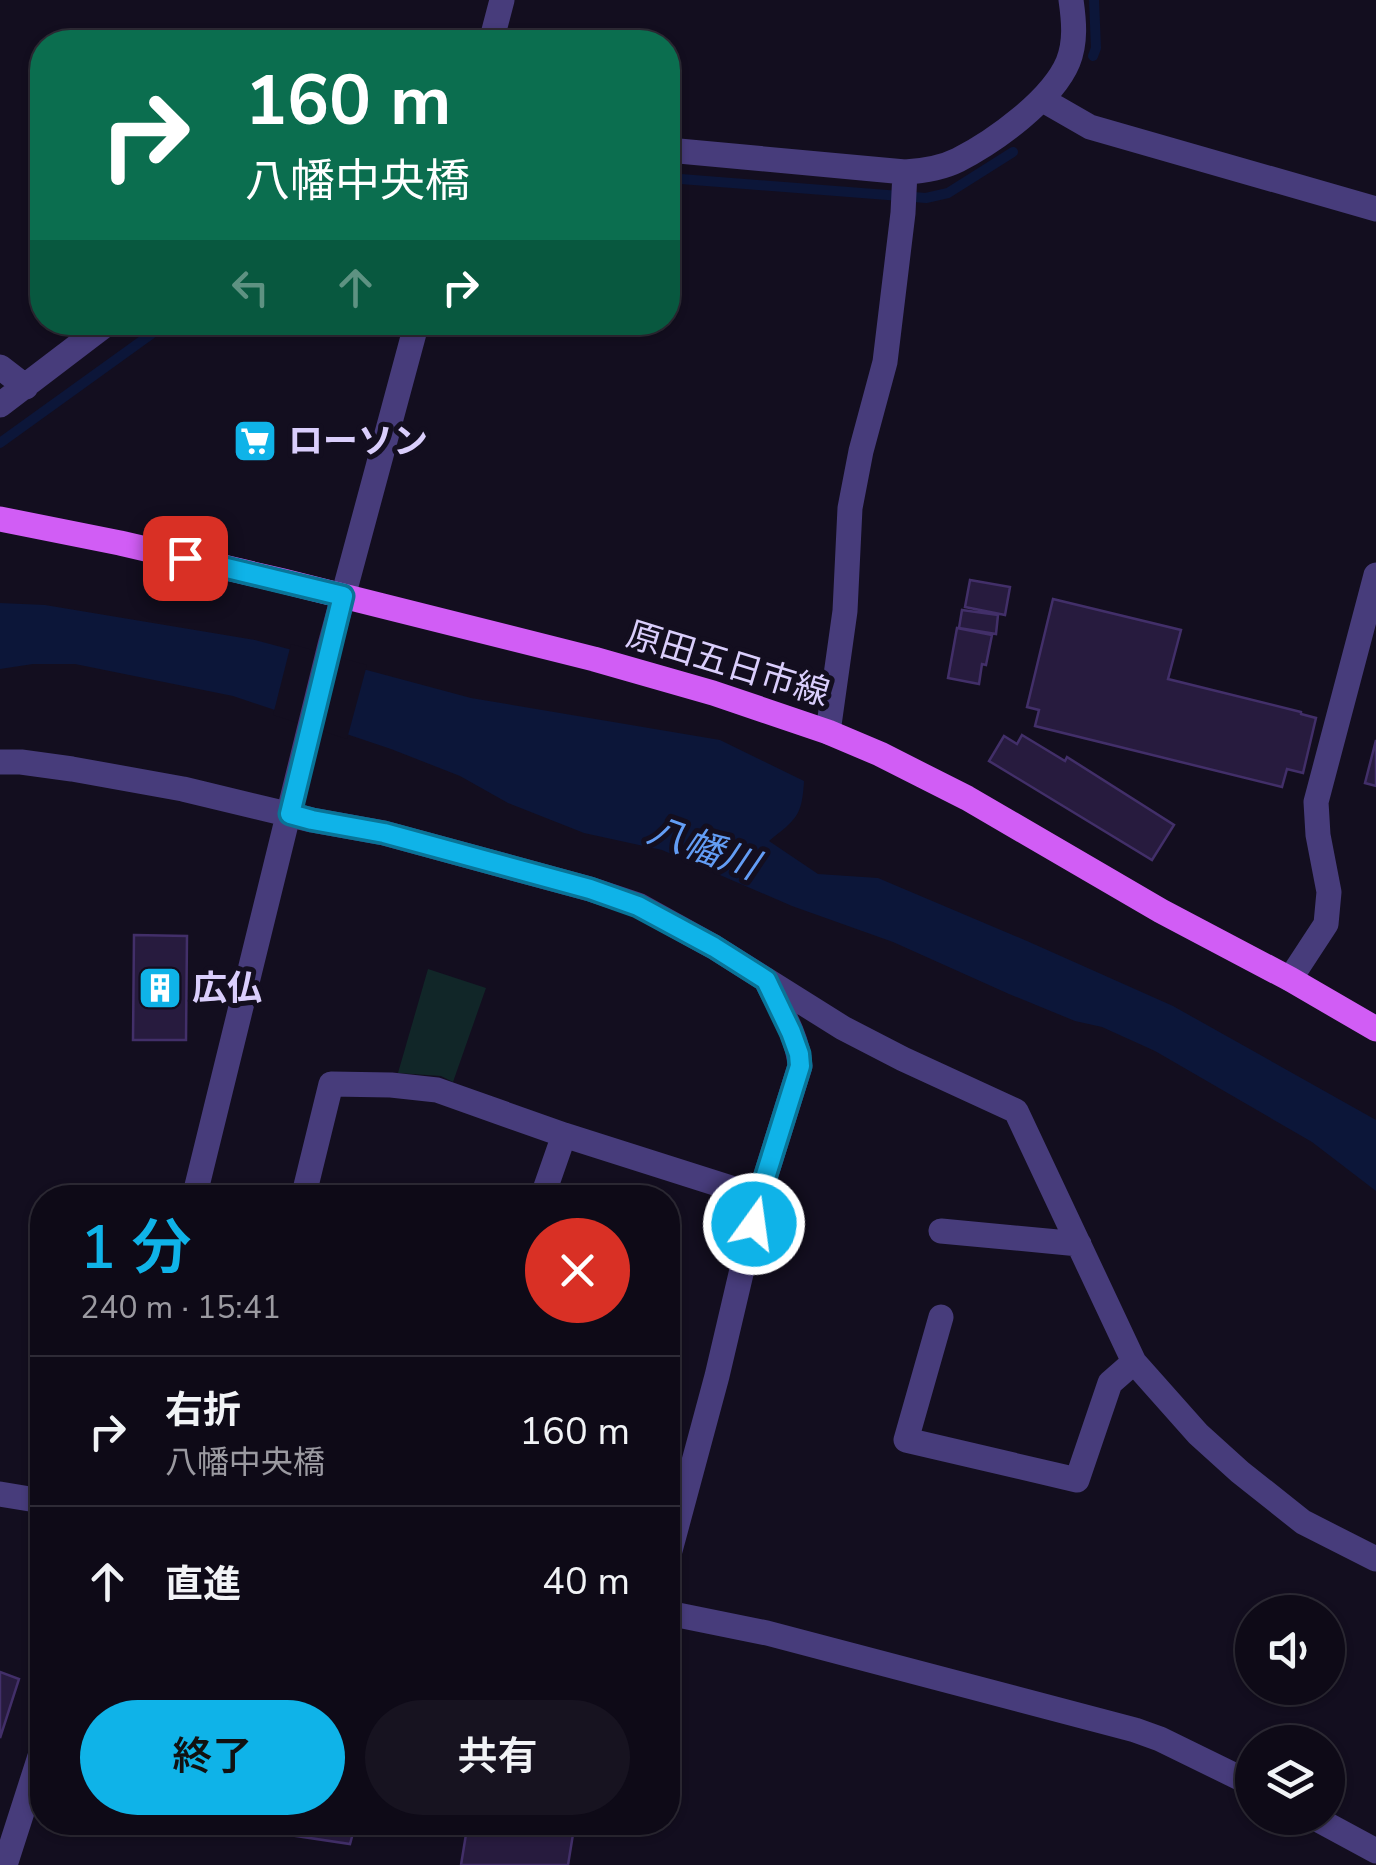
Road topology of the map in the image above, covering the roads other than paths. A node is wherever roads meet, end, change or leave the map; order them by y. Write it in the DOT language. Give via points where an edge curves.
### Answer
graph roads {
  1 [pos="502,0"];
  2 [pos="1071,0"];
  3 [pos="494,30"];
  4 [pos="1043,100"];
  5 [pos="680,151"];
  6 [pos="905,178"];
  7 [pos="1376,209"];
  8 [pos="92,335"];
  9 [pos="413,335"];
  10 [pos="0,367"];
  11 [pos="26,386"];
  12 [pos="0,405"];
  13 [pos="0,519"];
  14 [pos="1376,575"];
  15 [pos="343,596"];
  16 [pos="828,732"];
  17 [pos="0,762"];
  18 [pos="290,814"];
  19 [pos="1290,979"];
  20 [pos="766,980"];
  21 [pos="1376,1029"];
  22 [pos="564,1135"];
  23 [pos="197,1185"];
  24 [pos="306,1185"];
  25 [pos="547,1185"];
  26 [pos="759,1197"];
  27 [pos="941,1231"];
  28 [pos="1079,1244"];
  29 [pos="942,1317"];
  30 [pos="1134,1362"];
  31 [pos="0,1494"];
  32 [pos="30,1499"];
  33 [pos="680,1514"];
  34 [pos="1376,1559"];
  35 [pos="680,1616"];
  36 [pos="1235,1776"];
  37 [pos="30,1788"];
  38 [pos="1345,1834"];
  39 [pos="1376,1851"];
  40 [pos="7,1861"];
  1 -- 3 [label="street"];
  2 -- 4 [label="street" via="1069,60"];
  4 -- 6 [label="street" via="957,160"];
  4 -- 7 [label="street" via="1090,127"];
  5 -- 6 [label="street"];
  6 -- 16 [label="street" via="886,362 850,508 845,611"];
  8 -- 11 [label="street"];
  9 -- 15 [label="street"];
  10 -- 11 [label="street"];
  11 -- 12 [label="street"];
  13 -- 15 [label="main road, 原田五日市線"];
  14 -- 19 [label="street" via="1316,802 1329,892 1326,924"];
  15 -- 16 [label="main road, 原田五日市線" via="611,664"];
  15 -- 18 [label="street"];
  16 -- 19 [label="main road, 原田五日市線" via="967,798"];
  17 -- 18 [label="street" via="164,786"];
  18 -- 20 [label="street" via="606,894"];
  18 -- 23 [label="street"];
  19 -- 21 [label="main road, 原田五日市線"];
  20 -- 26 [label="street" via="800,1066"];
  20 -- 28 [label="street" via="843,1028 1016,1111"];
  22 -- 24 [label="street" via="437,1090 332,1084"];
  22 -- 25 [label="street"];
  22 -- 26 [label="street"];
  26 -- 33 [label="street"];
  27 -- 28 [label="street"];
  28 -- 30 [label="street"];
  29 -- 30 [label="street" via="906,1440 1078,1480 1110,1383"];
  30 -- 34 [label="street" via="1198,1434 1253,1482 1303,1522"];
  31 -- 32 [label="street"];
  35 -- 36 [label="street" via="1135,1730"];
  37 -- 40 [label="street"];
  38 -- 39 [label="street"];
}
